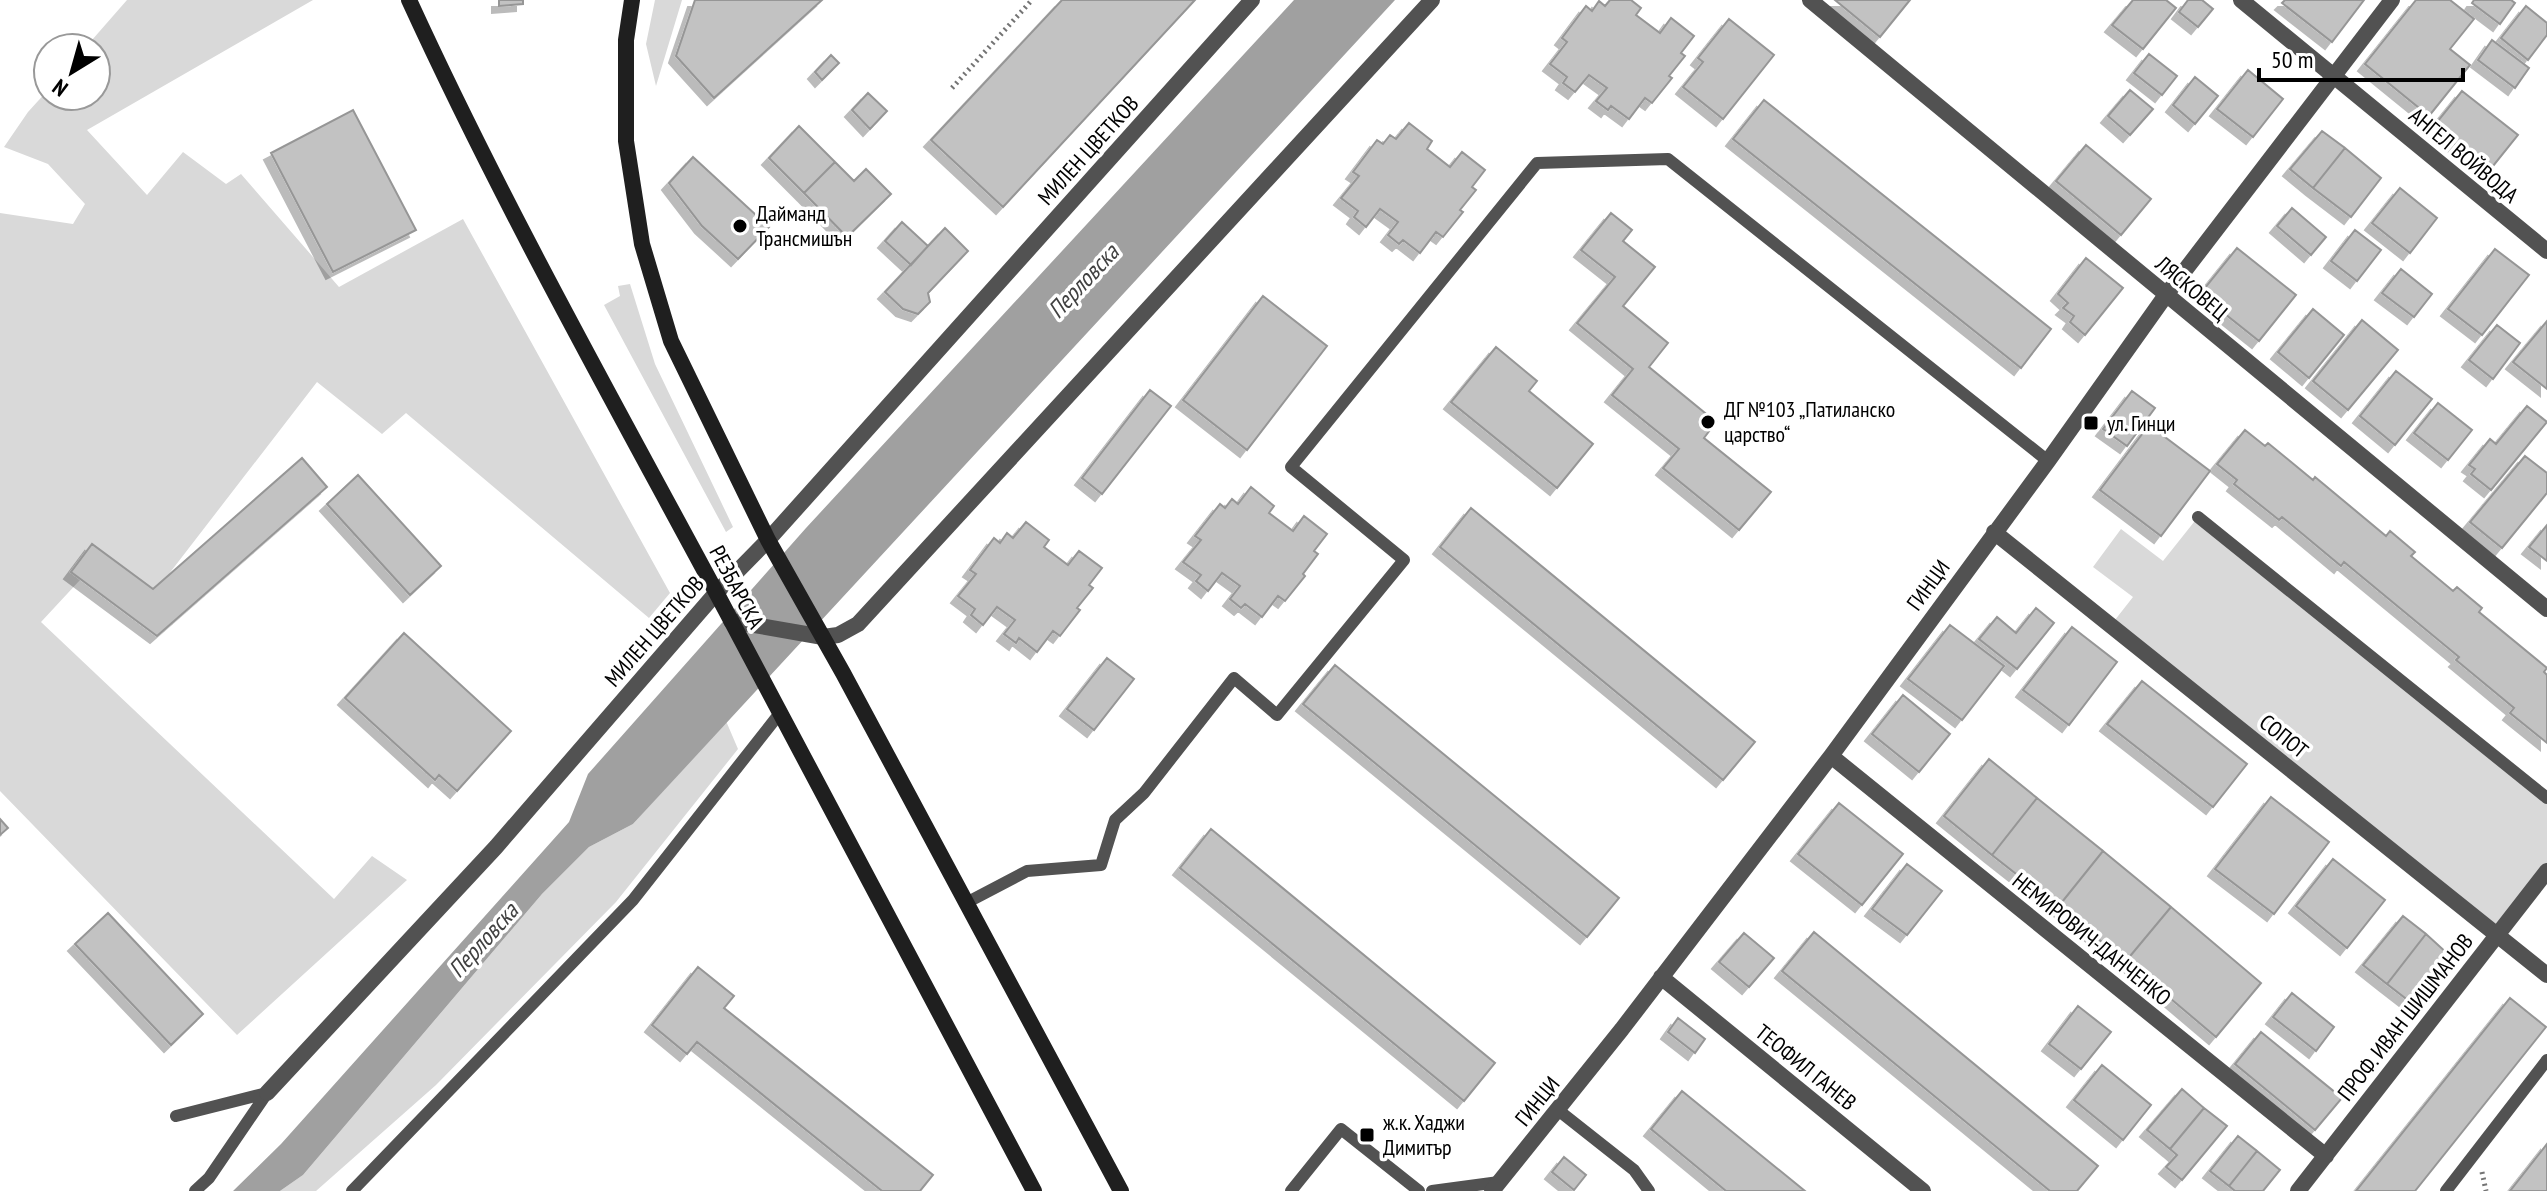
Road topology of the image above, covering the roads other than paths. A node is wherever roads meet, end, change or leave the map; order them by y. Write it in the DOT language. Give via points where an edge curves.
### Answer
graph roads {
  1 [pos="409,0"];
  2 [pos="632,0"];
  3 [pos="1252,0"];
  4 [pos="1432,0"];
  5 [pos="1810,0"];
  6 [pos="2241,0"];
  7 [pos="2392,0"];
  8 [pos="2335,76"];
  9 [pos="2547,251"];
  10 [pos="2166,295"];
  11 [pos="2048,461"];
  12 [pos="2198,517"];
  13 [pos="1994,532"];
  14 [pos="768,540"];
  15 [pos="716,593"];
  16 [pos="2547,609"];
  17 [pos="731,621"];
  18 [pos="823,637"];
  19 [pos="780,713"];
  20 [pos="1831,756"];
  21 [pos="2547,798"];
  22 [pos="2547,871"];
  23 [pos="966,903"];
  24 [pos="2496,935"];
  25 [pos="2547,975"];
  26 [pos="1661,977"];
  27 [pos="2547,1060"];
  28 [pos="267,1093"];
  29 [pos="1558,1110"];
  30 [pos="176,1116"];
  31 [pos="2326,1156"];
  32 [pos="1496,1186"];
  33 [pos="195,1191"];
  34 [pos="352,1191"];
  35 [pos="1034,1191"];
  36 [pos="1121,1191"];
  37 [pos="1291,1191"];
  38 [pos="1419,1191"];
  39 [pos="1432,1191"];
  40 [pos="1649,1191"];
  41 [pos="1923,1191"];
  42 [pos="2298,1191"];
  43 [pos="2446,1191"];
  1 -- 15 [label="street, РЕЗБАРСКА" via="589,361"];
  2 -- 14 [label="street" via="626,40 626,141 642,244 671,341"];
  3 -- 14 [label="street, МИЛЕН ЦВЕТКОВ"];
  4 -- 18 [label="street" via="858,624"];
  5 -- 10 [label="street, ЛЯСКОВЕЦ"];
  6 -- 8 [label="street, АНГЕЛ ВОЙВОДА"];
  7 -- 8 [label="street, ГИНЦИ"];
  8 -- 9 [label="street, АНГЕЛ ВОЙВОДА"];
  8 -- 10 [label="street, ГИНЦИ"];
  10 -- 11 [label="street, ГИНЦИ"];
  10 -- 16 [label="street, ЛЯСКОВЕЦ"];
  11 -- 13 [label="street, ГИНЦИ"];
  11 -- 23 [label="lane" via="1668,159 1537,163 1291,467 1404,560 1277,715 1234,678 1144,793 1115,820 1101,865 1027,871"];
  12 -- 21 [label="lane"];
  13 -- 20 [label="street, ГИНЦИ"];
  13 -- 24 [label="street, СОПОТ"];
  14 -- 15 [label="street, МИЛЕН ЦВЕТКОВ"];
  14 -- 18 [label="street"];
  15 -- 17 [label="street, РЕЗБАРСКА"];
  15 -- 28 [label="street, МИЛЕН ЦВЕТКОВ" via="496,847"];
  17 -- 18 [label="street"];
  17 -- 19 [label="street, РЕЗБАРСКА"];
  18 -- 23 [label="street"];
  19 -- 34 [label="lane" via="633,900"];
  19 -- 35 [label="street, РЕЗБАРСКА"];
  20 -- 26 [label="street, ГИНЦИ"];
  20 -- 31 [label="street, НЕМИРОВИЧ-ДАНЧЕНКО"];
  22 -- 24 [label="street, ПРОФ. ИВАН ШИШМАНОВ"];
  23 -- 36 [label="street"];
  24 -- 25 [label="street, СОПОТ"];
  24 -- 31 [label="street, ПРОФ. ИВАН ШИШМАНОВ"];
  26 -- 29 [label="street, ГИНЦИ"];
  26 -- 41 [label="street, ТЕОФИЛ ГАНЕВ"];
  27 -- 43 [label="lane"];
  28 -- 30 [label="lane"];
  28 -- 33 [label="lane, МИЛЕН ЦВЕТКОВ"];
  29 -- 32 [label="street, ГИНЦИ"];
  29 -- 40 [label="lane" via="1634,1170"];
  31 -- 42 [label="street, ПРОФ. ИВАН ШИШМАНОВ"];
  32 -- 39 [label="lane"];
  37 -- 38 [label="lane" via="1341,1129"];
}
